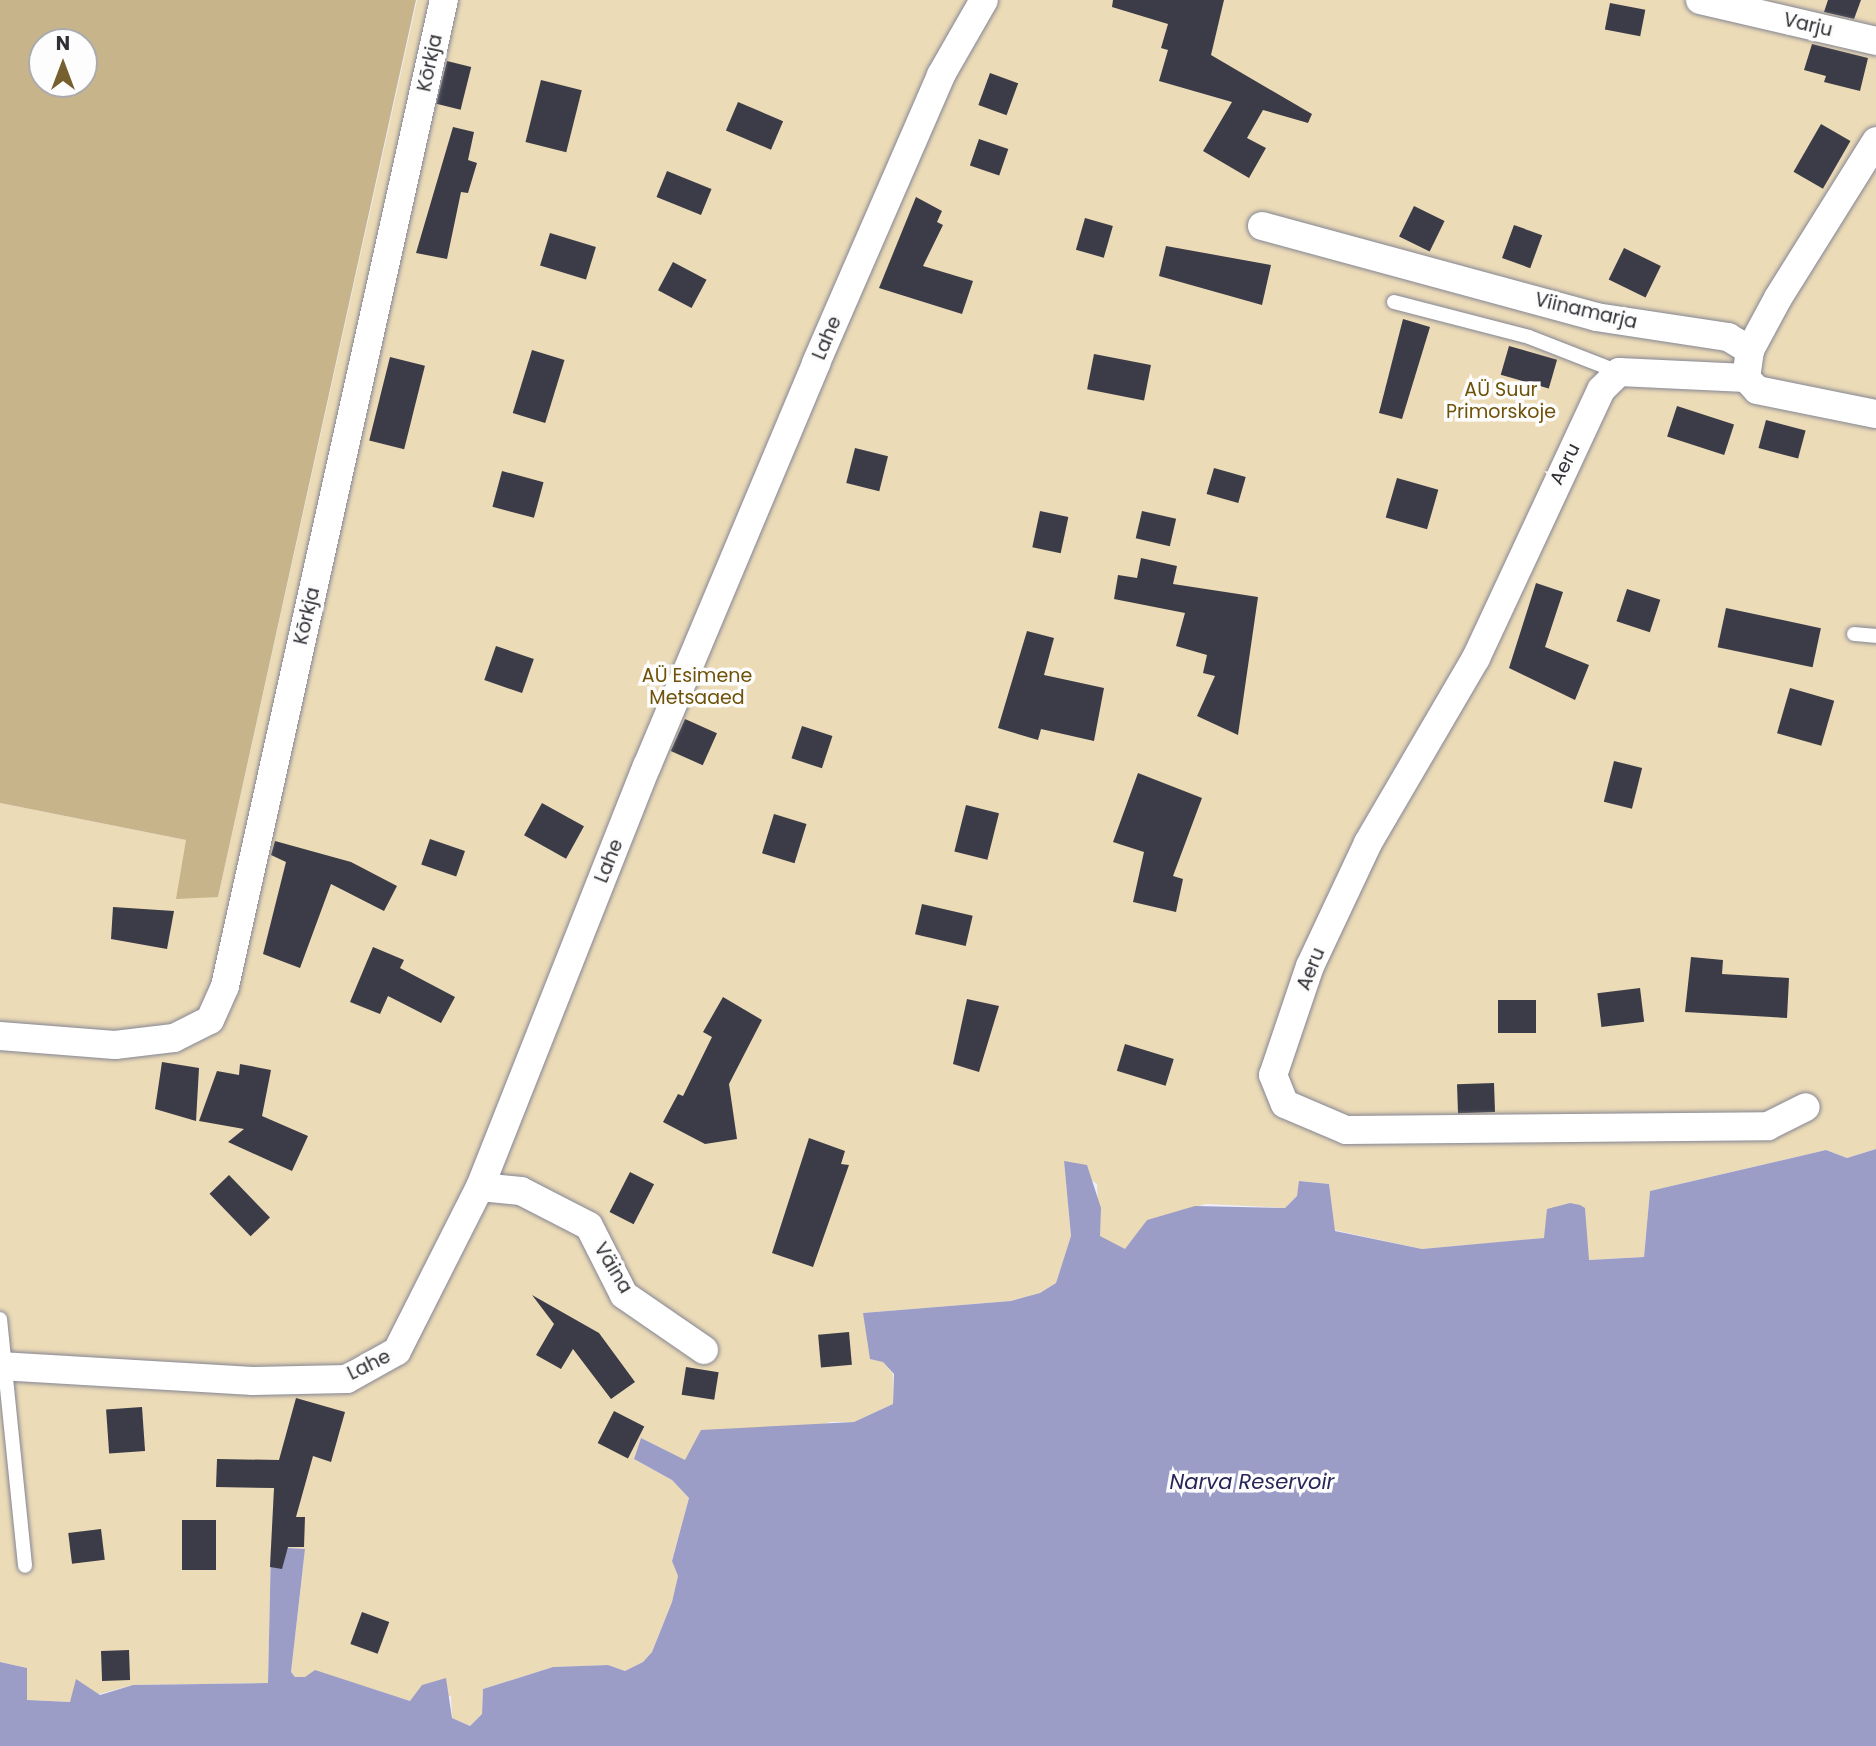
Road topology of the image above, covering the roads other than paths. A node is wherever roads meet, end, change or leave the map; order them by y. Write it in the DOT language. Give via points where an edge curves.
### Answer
graph roads {
  1 [pos="444,0"];
  2 [pos="984,0"];
  3 [pos="1700,0"];
  4 [pos="1876,41"];
  5 [pos="1876,141"];
  6 [pos="1262,226"];
  7 [pos="1394,302"];
  8 [pos="1748,364"];
  9 [pos="1619,372"];
  10 [pos="1876,414"];
  11 [pos="1854,634"];
  12 [pos="1876,636"];
  13 [pos="0,1036"];
  14 [pos="1806,1107"];
  15 [pos="480,1187"];
  16 [pos="0,1319"];
  17 [pos="704,1350"];
  18 [pos="4,1366"];
  19 [pos="25,1566"];
  1 -- 13 [label="street, Kõrkja" via="225,986 211,1020 174,1038 115,1045"];
  2 -- 15 [label="street, Lahe" via="941,75 816,363 647,766"];
  3 -- 4 [label="street, Varju"];
  5 -- 8 [label="street" via="1777,298"];
  6 -- 8 [label="street, Viinamarja" via="1596,317 1728,337"];
  7 -- 9 [label="lane" via="1529,337"];
  8 -- 9 [label="street"];
  8 -- 10 [label="street, Viinamarja" via="1757,390"];
  9 -- 14 [label="street, Aeru" via="1601,390 1476,658 1368,843 1310,966 1273,1075 1286,1104 1346,1130 1768,1126"];
  11 -- 12 [label="lane"];
  15 -- 17 [label="street, Väina" via="521,1191 589,1226 624,1294"];
  15 -- 18 [label="street, Lahe" via="397,1352 347,1379 253,1381"];
  16 -- 18 [label="lane"];
  18 -- 19 [label="lane"];
}
